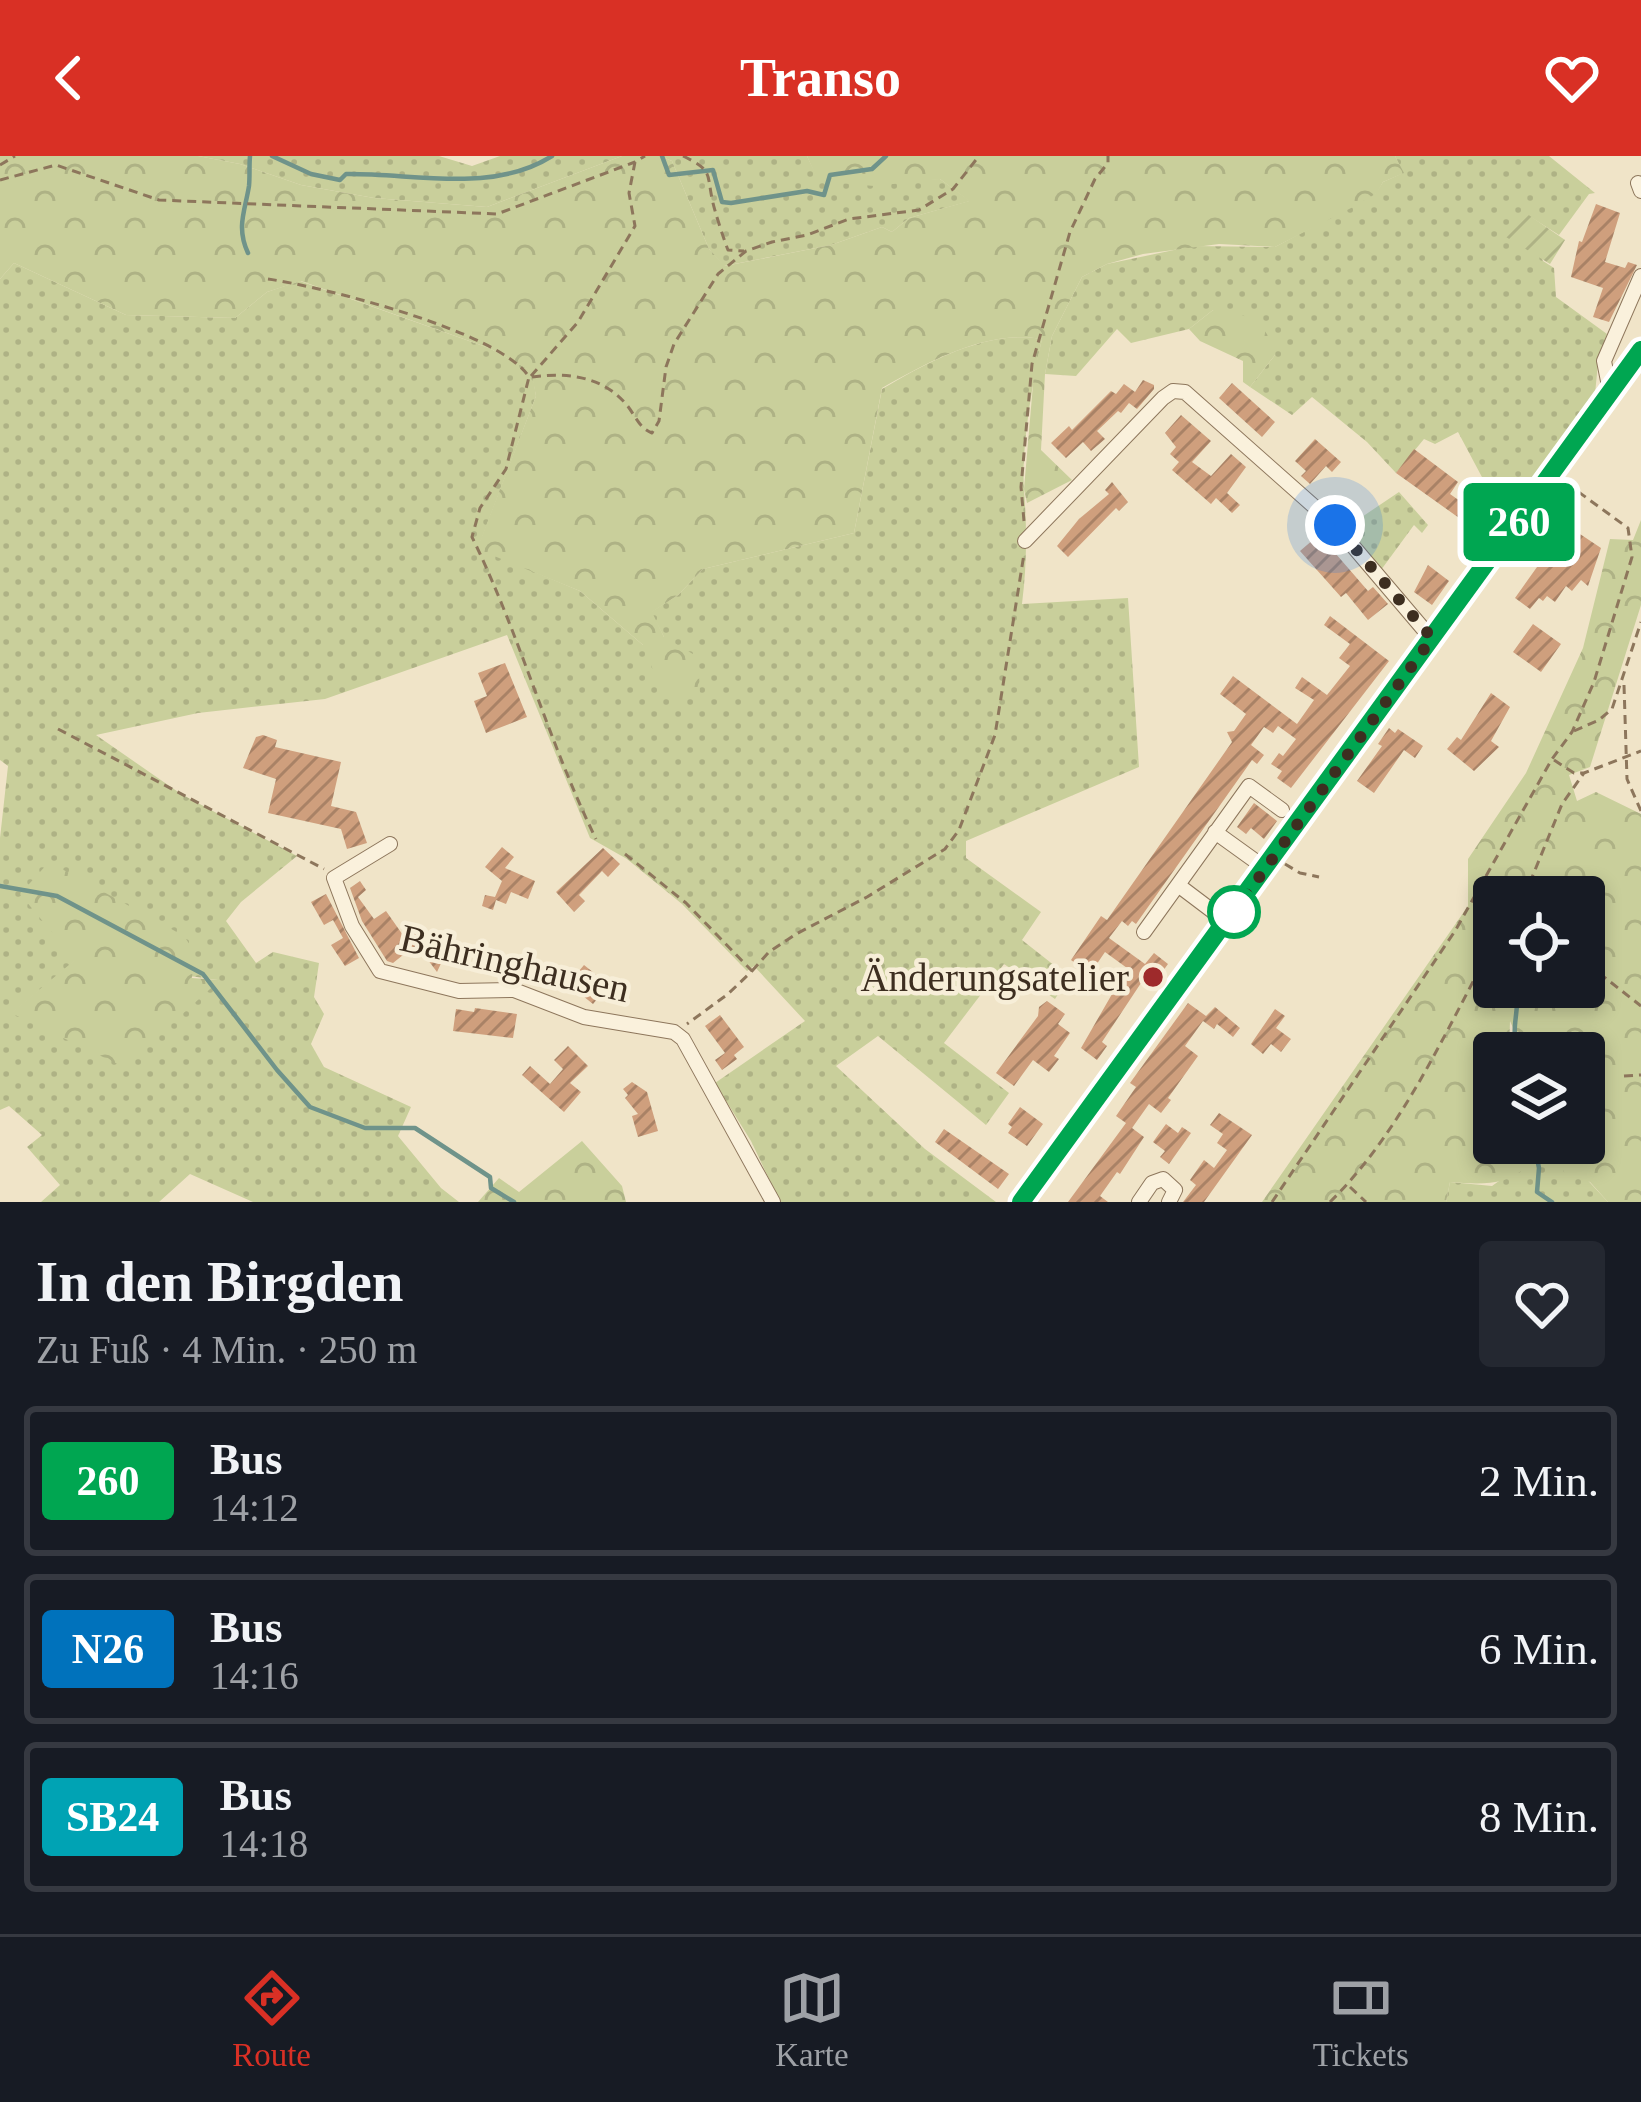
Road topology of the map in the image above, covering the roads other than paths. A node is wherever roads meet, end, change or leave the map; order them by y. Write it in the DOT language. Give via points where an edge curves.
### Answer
graph roads {
  1 [pos="1641,276"];
  2 [pos="1641,350"];
  3 [pos="1611,396"];
  4 [pos="1025,541"];
  5 [pos="1432,638"];
  6 [pos="1282,810"];
  7 [pos="1215,832"];
  8 [pos="390,844"];
  9 [pos="1269,862"];
  10 [pos="1178,885"];
  11 [pos="1227,922"];
  12 [pos="1144,932"];
  13 [pos="773,1202"];
  14 [pos="1021,1202"];
  15 [pos="1139,1202"];
  16 [pos="1169,1202"];
  1 -- 3 [label="street" via="1606,352"];
  2 -- 3 [label="main road"];
  3 -- 5 [label="main road" via="1560,476"];
  4 -- 5 [label="street" via="1163,398 1185,392 1335,525"];
  5 -- 9 [label="main road"];
  6 -- 7 [label="street" via="1249,787"];
  7 -- 9 [label="street"];
  7 -- 10 [label="street"];
  8 -- 13 [label="street, Bähringhausen" via="334,878 380,970 459,992 514,990 584,1017 674,1032"];
  9 -- 11 [label="main road"];
  10 -- 11 [label="street"];
  10 -- 12 [label="street"];
  11 -- 14 [label="main road"];
  15 -- 16 [label="street" via="1163,1179 1175,1190"];
}
